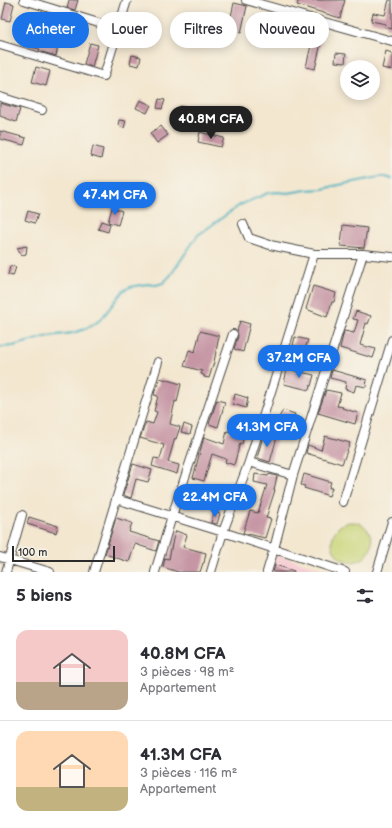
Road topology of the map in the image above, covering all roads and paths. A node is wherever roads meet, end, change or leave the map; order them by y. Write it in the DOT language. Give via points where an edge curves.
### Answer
graph roads {
  1 [pos="24,0"];
  2 [pos="127,0"];
  3 [pos="246,0"];
  4 [pos="123,12"];
  5 [pos="97,23"];
  6 [pos="392,41"];
  7 [pos="0,45"];
  8 [pos="112,48"];
  9 [pos="0,97"];
  10 [pos="42,110"];
  11 [pos="243,224"];
  12 [pos="314,254"];
  13 [pos="363,254"];
  14 [pos="392,257"];
  15 [pos="233,334"];
  16 [pos="392,340"];
  17 [pos="158,362"];
  18 [pos="249,462"];
  19 [pos="293,475"];
  20 [pos="116,500"];
  21 [pos="342,502"];
  22 [pos="22,515"];
  23 [pos="172,516"];
  24 [pos="392,522"];
  25 [pos="223,532"];
  26 [pos="274,550"];
  27 [pos="0,557"];
  28 [pos="10,560"];
  29 [pos="6,572"];
  30 [pos="50,572"];
  31 [pos="94,572"];
  32 [pos="155,572"];
  33 [pos="211,572"];
  34 [pos="267,572"];
  35 [pos="345,572"];
  36 [pos="377,572"];
  1 -- 5 [label="street"];
  2 -- 4 [label="street"];
  3 -- 6 [label="street"];
  7 -- 8 [label="street" via="104,76"];
  9 -- 10 [label="street"];
  11 -- 12 [label="street" via="249,238"];
  12 -- 13 [label="street"];
  12 -- 18 [label="street"];
  13 -- 14 [label="street"];
  13 -- 19 [label="street"];
  15 -- 23 [label="street"];
  16 -- 21 [label="street"];
  17 -- 20 [label="street"];
  18 -- 19 [label="street"];
  18 -- 25 [label="street"];
  19 -- 26 [label="street"];
  20 -- 23 [label="street"];
  20 -- 31 [label="street"];
  22 -- 28 [label="street"];
  23 -- 25 [label="street"];
  23 -- 32 [label="street"];
  24 -- 36 [label="street"];
  25 -- 26 [label="street"];
  25 -- 33 [label="street"];
  26 -- 34 [label="street"];
  26 -- 35 [label="street"];
  27 -- 28 [label="street"];
  28 -- 29 [label="street"];
  28 -- 30 [label="street"];
}
